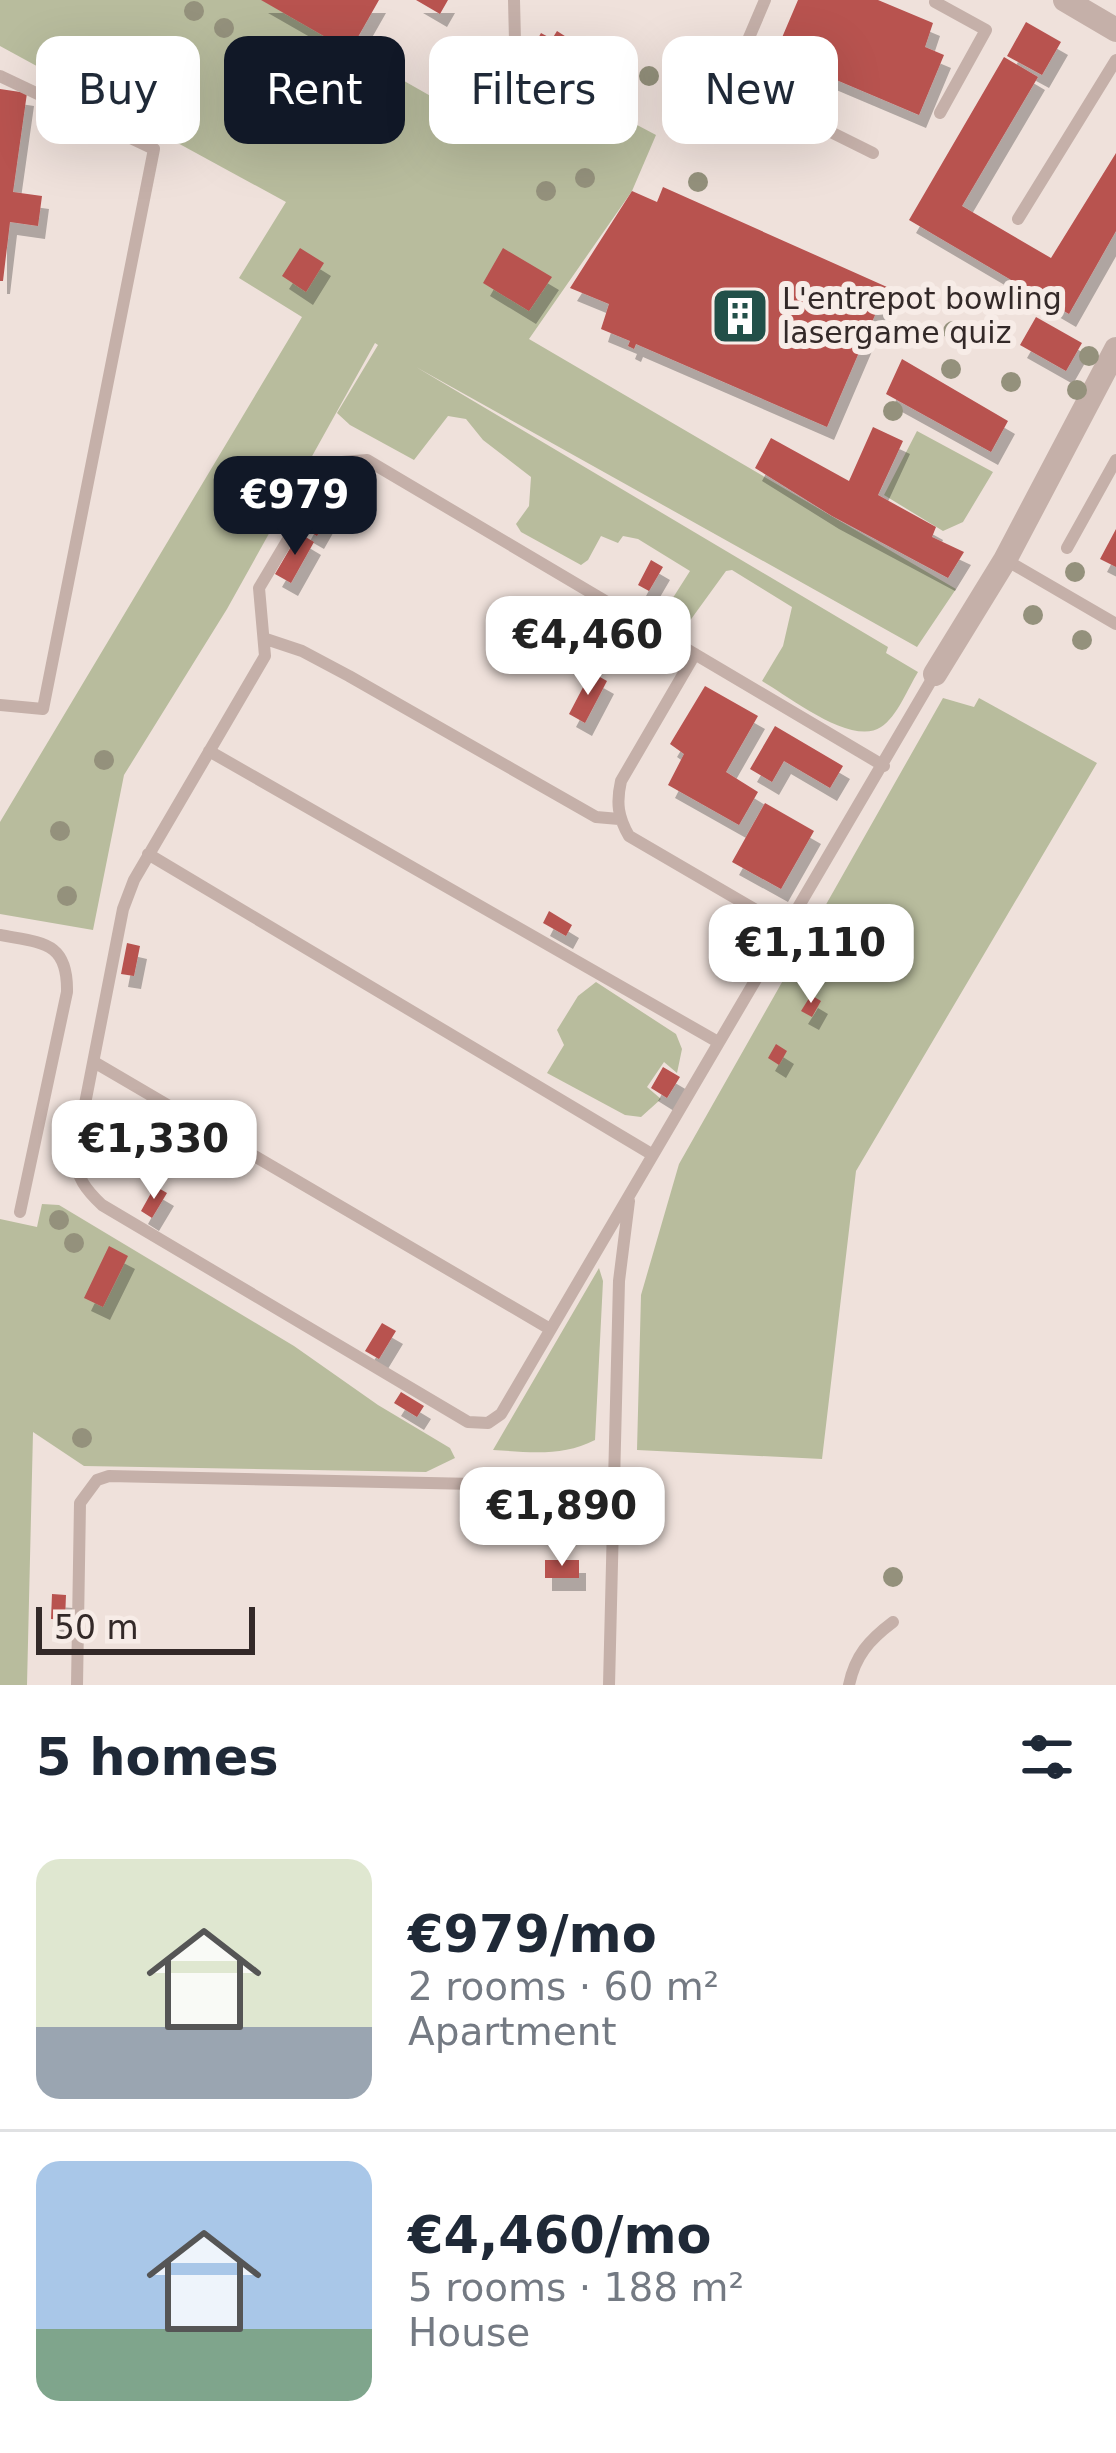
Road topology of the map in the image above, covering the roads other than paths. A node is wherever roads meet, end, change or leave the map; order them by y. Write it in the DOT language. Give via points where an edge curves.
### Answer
graph roads {
  1 [pos="514,0"];
  2 [pos="765,0"];
  3 [pos="1065,0"];
  4 [pos="934,1"];
  5 [pos="1116,29"];
  6 [pos="515,36"];
  7 [pos="1116,60"];
  8 [pos="0,76"];
  9 [pos="940,113"];
  10 [pos="873,153"];
  11 [pos="1018,219"];
  12 [pos="1116,349"];
  13 [pos="1116,460"];
  14 [pos="1067,548"];
  15 [pos="1005,560"];
  16 [pos="1116,624"];
  17 [pos="266,639"];
  18 [pos="695,654"];
  19 [pos="935,674"];
  20 [pos="0,705"];
  21 [pos="209,752"];
  22 [pos="884,766"];
  23 [pos="619,819"];
  24 [pos="148,854"];
  25 [pos="784,927"];
  26 [pos="0,934"];
  27 [pos="718,1042"];
  28 [pos="94,1062"];
  29 [pos="653,1155"];
  30 [pos="629,1195"];
  31 [pos="20,1211"];
  32 [pos="550,1329"];
  33 [pos="614,1483"];
  34 [pos="893,1622"];
  35 [pos="77,1685"];
  36 [pos="609,1685"];
  37 [pos="849,1685"];
  1 -- 6 [label="lane"];
  2 -- 10 [label="lane" via="730,82"];
  3 -- 5 [label="street"];
  4 -- 9 [label="lane" via="986,30"];
  7 -- 11 [label="lane"];
  8 -- 20 [label="lane" via="154,149 43,709"];
  12 -- 15 [label="street"];
  13 -- 14 [label="lane"];
  15 -- 16 [label="lane"];
  15 -- 19 [label="street"];
  17 -- 18 [label="lane" via="259,588 327,474 355,459"];
  17 -- 21 [label="lane" via="265,656"];
  17 -- 23 [label="lane" via="317,659 596,817"];
  18 -- 22 [label="lane"];
  18 -- 23 [label="lane" via="621,781"];
  19 -- 22 [label="lane"];
  21 -- 24 [label="lane"];
  21 -- 27 [label="lane"];
  22 -- 25 [label="lane"];
  23 -- 25 [label="lane" via="628,836"];
  24 -- 28 [label="lane" via="123,909"];
  24 -- 29 [label="lane"];
  25 -- 27 [label="lane"];
  26 -- 31 [label="lane" via="46,943 68,970"];
  27 -- 29 [label="lane"];
  28 -- 32 [label="lane"];
  28 -- 32 [label="lane" via="75,1155 76,1173 101,1205 468,1422 501,1414"];
  29 -- 30 [label="lane"];
  30 -- 32 [label="lane"];
  30 -- 33 [label="lane"];
  33 -- 35 [label="lane" via="97,1480 80,1503"];
  33 -- 36 [label="lane"];
  34 -- 37 [label="lane" via="854,1661"];
}
